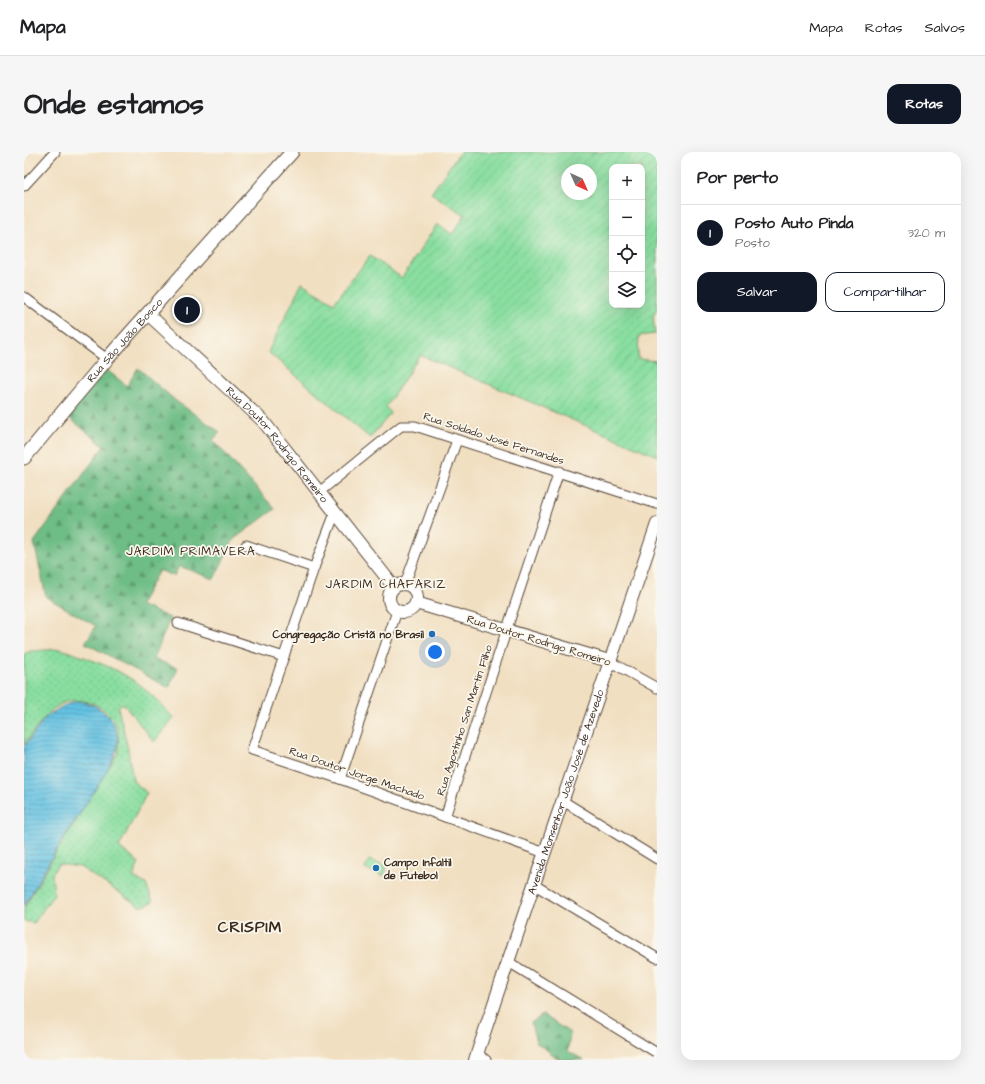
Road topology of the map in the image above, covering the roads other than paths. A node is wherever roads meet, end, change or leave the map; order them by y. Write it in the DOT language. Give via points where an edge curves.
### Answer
graph roads {
  1 [pos="55,152"];
  2 [pos="292,152"];
  3 [pos="24,186"];
  4 [pos="24,297"];
  5 [pos="148,314"];
  6 [pos="107,359"];
  7 [pos="457,440"];
  8 [pos="24,458"];
  9 [pos="559,471"];
  10 [pos="318,493"];
  11 [pos="657,504"];
  12 [pos="335,513"];
  13 [pos="657,524"];
  14 [pos="246,545"];
  15 [pos="314,568"];
  16 [pos="400,586"];
  17 [pos="416,603"];
  18 [pos="397,610"];
  19 [pos="178,623"];
  20 [pos="506,630"];
  21 [pos="284,657"];
  22 [pos="609,661"];
  23 [pos="657,688"];
  24 [pos="340,779"];
  25 [pos="563,801"];
  26 [pos="445,817"];
  27 [pos="545,853"];
  28 [pos="657,859"];
  29 [pos="533,884"];
  30 [pos="657,958"];
  31 [pos="507,961"];
  32 [pos="657,1053"];
  33 [pos="479,1058"];
  1 -- 3 [label="street"];
  2 -- 5 [label="main road, Rua São João Bosco"];
  4 -- 6 [label="street"];
  5 -- 6 [label="main road, Rua São João Bosco"];
  5 -- 10 [label="street, Rua Doutor Rodrigo Romeiro" via="263,421"];
  6 -- 8 [label="main road, Rua São João Bosco"];
  7 -- 9 [label="street, Rua Soldado José Fernandes"];
  7 -- 10 [label="street, Rua Soldado José Fernandes" via="415,426 401,426"];
  7 -- 16 [label="street"];
  9 -- 11 [label="street, Rua Soldado José Fernandes"];
  9 -- 20 [label="street, Rua Agostinho San Martin Filho"];
  10 -- 12 [label="street, Rua Doutor Rodrigo Romeiro"];
  12 -- 15 [label="street"];
  12 -- 16 [label="street, Rua Doutor Rodrigo Romeiro"];
  13 -- 22 [label="street, Avenida Monsenhor João José de Azevedo"];
  14 -- 15 [label="street"];
  15 -- 21 [label="street"];
  16 -- 17 [label="street" via="412,588 416,595"];
  16 -- 18 [label="street" via="390,593 389,600"];
  17 -- 18 [label="street" via="404,612"];
  17 -- 20 [label="street, Rua Doutor Rodrigo Romeiro"];
  18 -- 24 [label="street"];
  19 -- 21 [label="street"];
  20 -- 22 [label="street, Rua Doutor Rodrigo Romeiro"];
  20 -- 26 [label="street, Rua Agostinho San Martin Filho"];
  21 -- 24 [label="street, Rua Doutor Jorge Machado" via="252,750"];
  22 -- 23 [label="street, Rua Doutor Rodrigo Romeiro"];
  22 -- 25 [label="street, Avenida Monsenhor João José de Azevedo"];
  24 -- 26 [label="street, Rua Doutor Jorge Machado"];
  25 -- 27 [label="street, Avenida Monsenhor João José de Azevedo"];
  25 -- 28 [label="street"];
  26 -- 27 [label="street, Rua Doutor Jorge Machado"];
  27 -- 29 [label="street, Avenida Monsenhor João José de Azevedo"];
  29 -- 30 [label="street"];
  29 -- 31 [label="street, Avenida Monsenhor João José de Azevedo"];
  31 -- 32 [label="street"];
  31 -- 33 [label="street, Avenida Monsenhor João José de Azevedo"];
}
